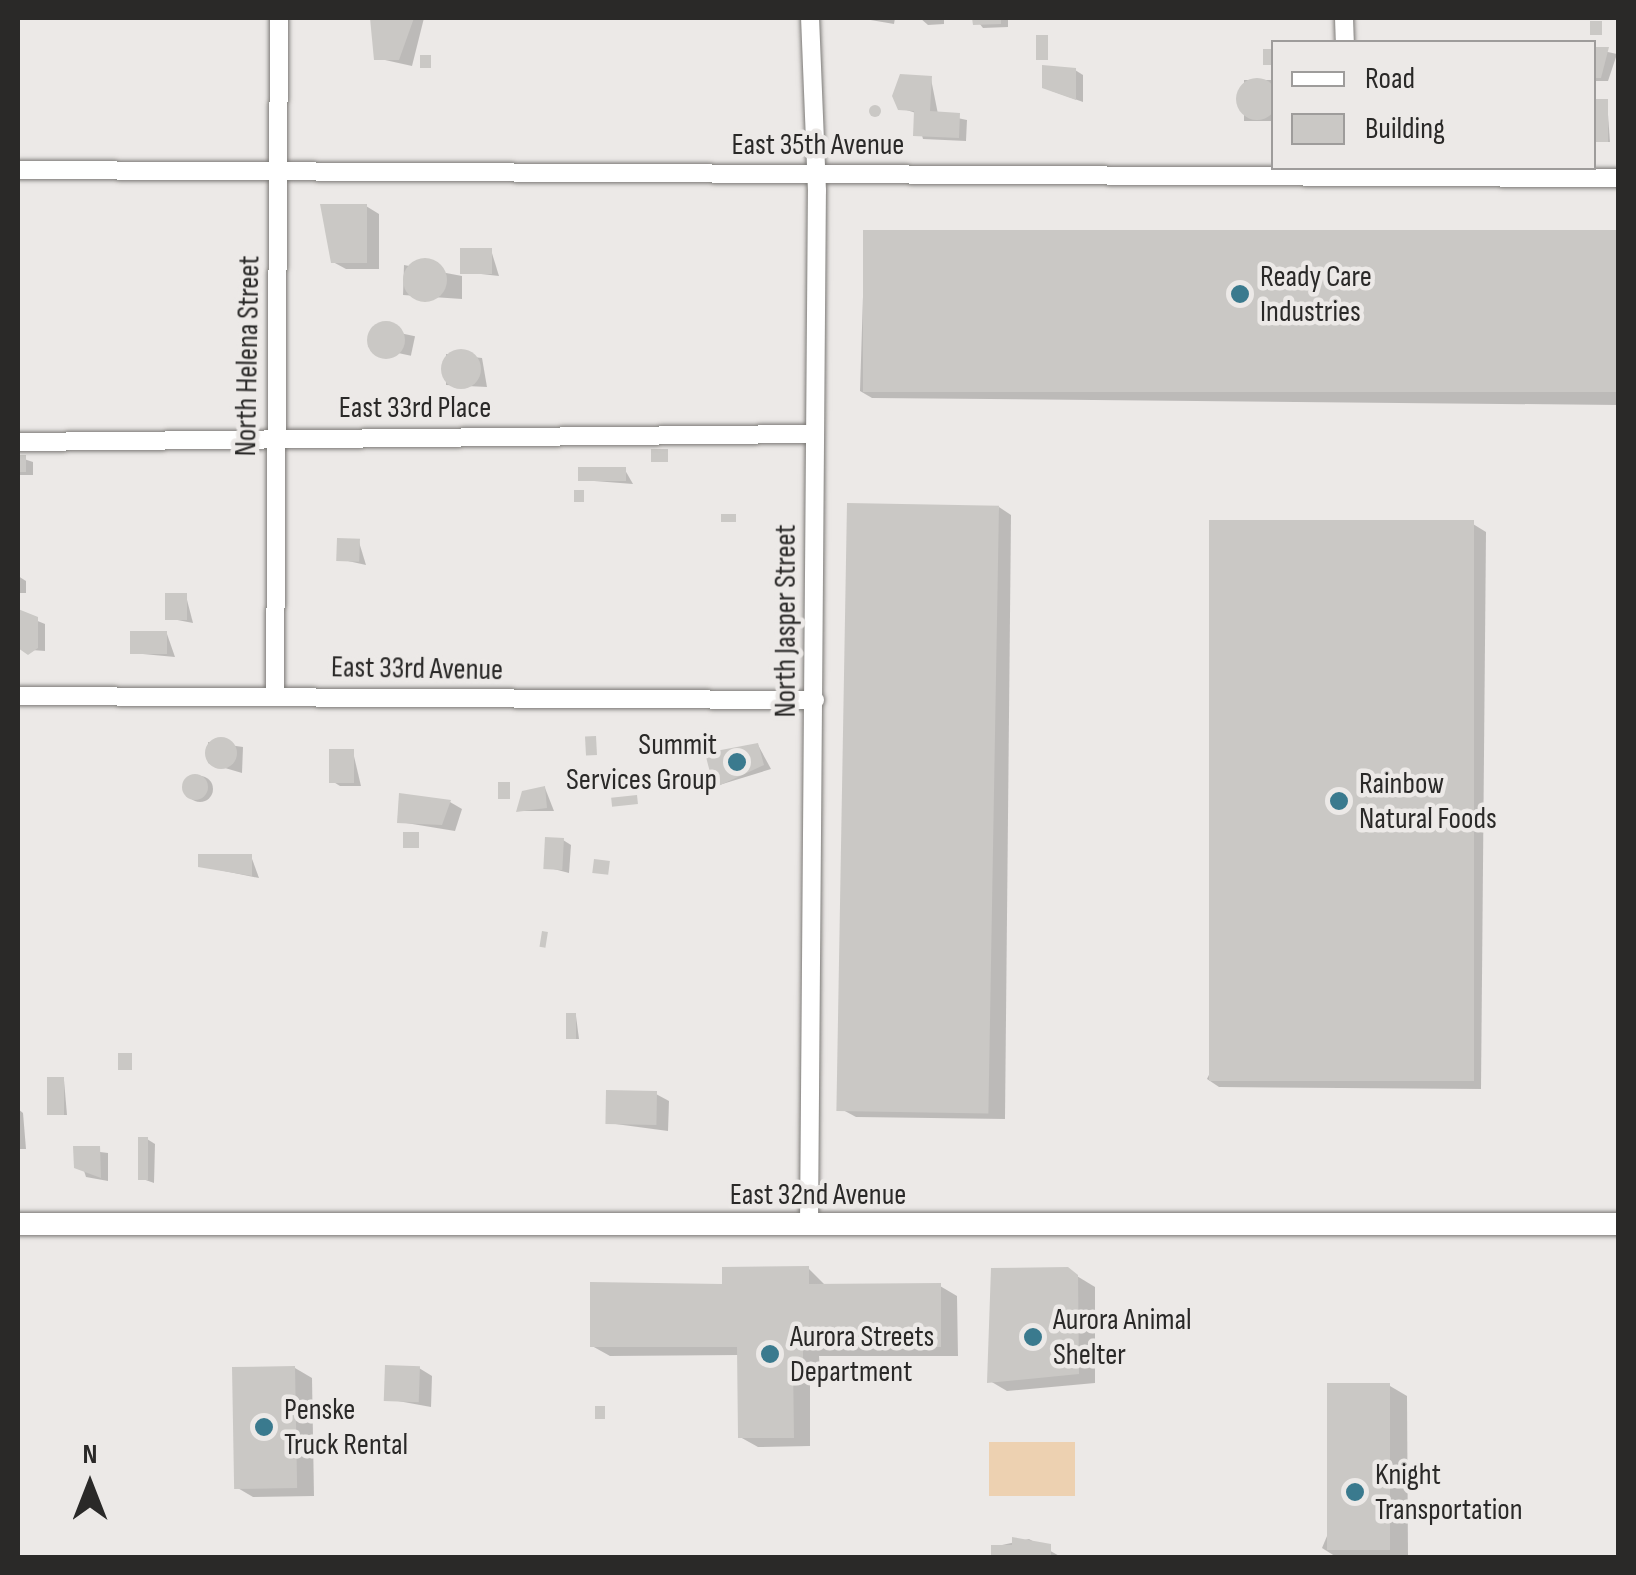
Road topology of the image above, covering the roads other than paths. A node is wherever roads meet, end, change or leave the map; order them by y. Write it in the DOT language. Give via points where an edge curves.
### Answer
graph roads {
  1 [pos="279,18"];
  2 [pos="810,18"];
  3 [pos="18,170"];
  4 [pos="278,170"];
  5 [pos="812,172"];
  6 [pos="1347,172"];
  7 [pos="1618,178"];
  8 [pos="814,434"];
  9 [pos="274,439"];
  10 [pos="18,442"];
  11 [pos="275,694"];
  12 [pos="18,696"];
  13 [pos="815,700"];
  14 [pos="18,1224"];
  15 [pos="1618,1224"];
  16 [pos="809,1225"];
  1 -- 4 [label="street, North Helena Street"];
  2 -- 5 [label="street, North Jasper Street"];
  3 -- 4 [label="street, East 35th Avenue"];
  4 -- 5 [label="street, East 35th Avenue"];
  4 -- 9 [label="street, North Helena Street"];
  5 -- 6 [label="street, East 35th Avenue"];
  5 -- 8 [label="street, North Jasper Street"];
  6 -- 7 [label="street, East 35th Avenue"];
  8 -- 9 [label="street, East 33rd Place"];
  8 -- 13 [label="street, North Jasper Street"];
  9 -- 10 [label="street, East 33rd Place"];
  9 -- 11 [label="street, North Helena Street"];
  11 -- 12 [label="street, East 33rd Avenue"];
  11 -- 13 [label="street, East 33rd Avenue"];
  13 -- 16 [label="street, North Jasper Street"];
  14 -- 16 [label="street, East 32nd Avenue"];
  15 -- 16 [label="street, East 32nd Avenue"];
}
